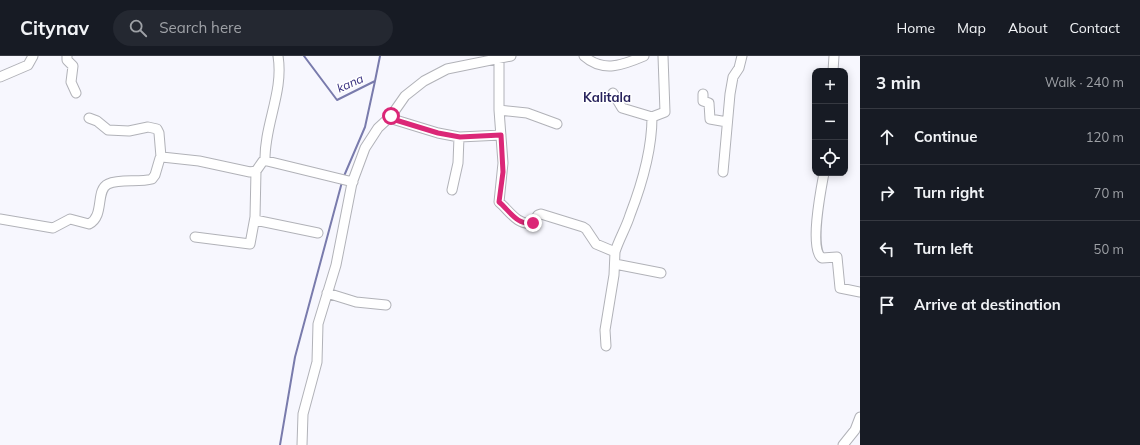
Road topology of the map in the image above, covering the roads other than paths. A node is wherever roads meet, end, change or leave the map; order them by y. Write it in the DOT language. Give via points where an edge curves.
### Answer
graph roads {
  1 [pos="34,56"];
  2 [pos="67,56"];
  3 [pos="278,56"];
  4 [pos="511,56"];
  5 [pos="584,56"];
  6 [pos="644,56"];
  7 [pos="663,56"];
  8 [pos="742,56"];
  9 [pos="834,56"];
  10 [pos="499,58"];
  11 [pos="833,68"];
  12 [pos="0,77"];
  13 [pos="76,93"];
  14 [pos="613,93"];
  15 [pos="703,94"];
  16 [pos="499,110"];
  17 [pos="652,117"];
  18 [pos="88,118"];
  19 [pos="389,118"];
  20 [pos="726,122"];
  21 [pos="557,124"];
  22 [pos="501,135"];
  23 [pos="460,137"];
  24 [pos="161,157"];
  25 [pos="265,161"];
  26 [pos="256,171"];
  27 [pos="723,172"];
  28 [pos="824,176"];
  29 [pos="353,182"];
  30 [pos="452,190"];
  31 [pos="0,219"];
  32 [pos="254,220"];
  33 [pos="318,233"];
  34 [pos="195,237"];
  35 [pos="614,252"];
  36 [pos="614,264"];
  37 [pos="661,273"];
  38 [pos="860,292"];
  39 [pos="327,293"];
  40 [pos="386,305"];
  41 [pos="606,346"];
  42 [pos="860,417"];
  43 [pos="302,445"];
  44 [pos="843,445"];
  1 -- 12 [label="street" via="28,65"];
  2 -- 13 [label="street" via="67,60 73,66 71,82"];
  3 -- 25 [label="street" via="279,79 265,142"];
  4 -- 10 [label="street"];
  5 -- 6 [label="street" via="594,64 605,67"];
  7 -- 17 [label="street" via="666,111"];
  8 -- 20 [label="street" via="733,77"];
  9 -- 11 [label="street"];
  10 -- 16 [label="street"];
  10 -- 19 [label="street" via="435,74 405,96"];
  14 -- 17 [label="street" via="622,108"];
  15 -- 20 [label="street" via="703,101 709,103 710,119"];
  16 -- 21 [label="street" via="527,113"];
  16 -- 22 [label="street"];
  17 -- 35 [label="street" via="645,169 631,214"];
  18 -- 24 [label="street" via="97,120 108,130 129,131 148,127 157,129"];
  19 -- 23 [label="street"];
  19 -- 29 [label="street" via="378,128 365,148"];
  20 -- 27 [label="street"];
  22 -- 23 [label="street"];
  22 -- 35 [label="street" via="503,167 499,202 512,216 531,224 541,214 577,224 586,229 596,244"];
  23 -- 30 [label="street"];
  24 -- 26 [label="street"];
  24 -- 31 [label="street" via="152,179 106,185 98,213 89,224 70,219 53,228"];
  25 -- 26 [label="street"];
  25 -- 29 [label="street"];
  26 -- 32 [label="street"];
  28 -- 38 [label="street" via="817,253 822,258 837,257 840,288"];
  29 -- 39 [label="street" via="336,264"];
  32 -- 33 [label="street"];
  32 -- 34 [label="street" via="250,244"];
  35 -- 36 [label="street"];
  36 -- 37 [label="street"];
  36 -- 41 [label="street" via="605,330"];
  39 -- 40 [label="street" via="356,302"];
  39 -- 43 [label="street" via="317,330 317,362 304,414"];
  42 -- 44 [label="street" via="855,430"];
}
